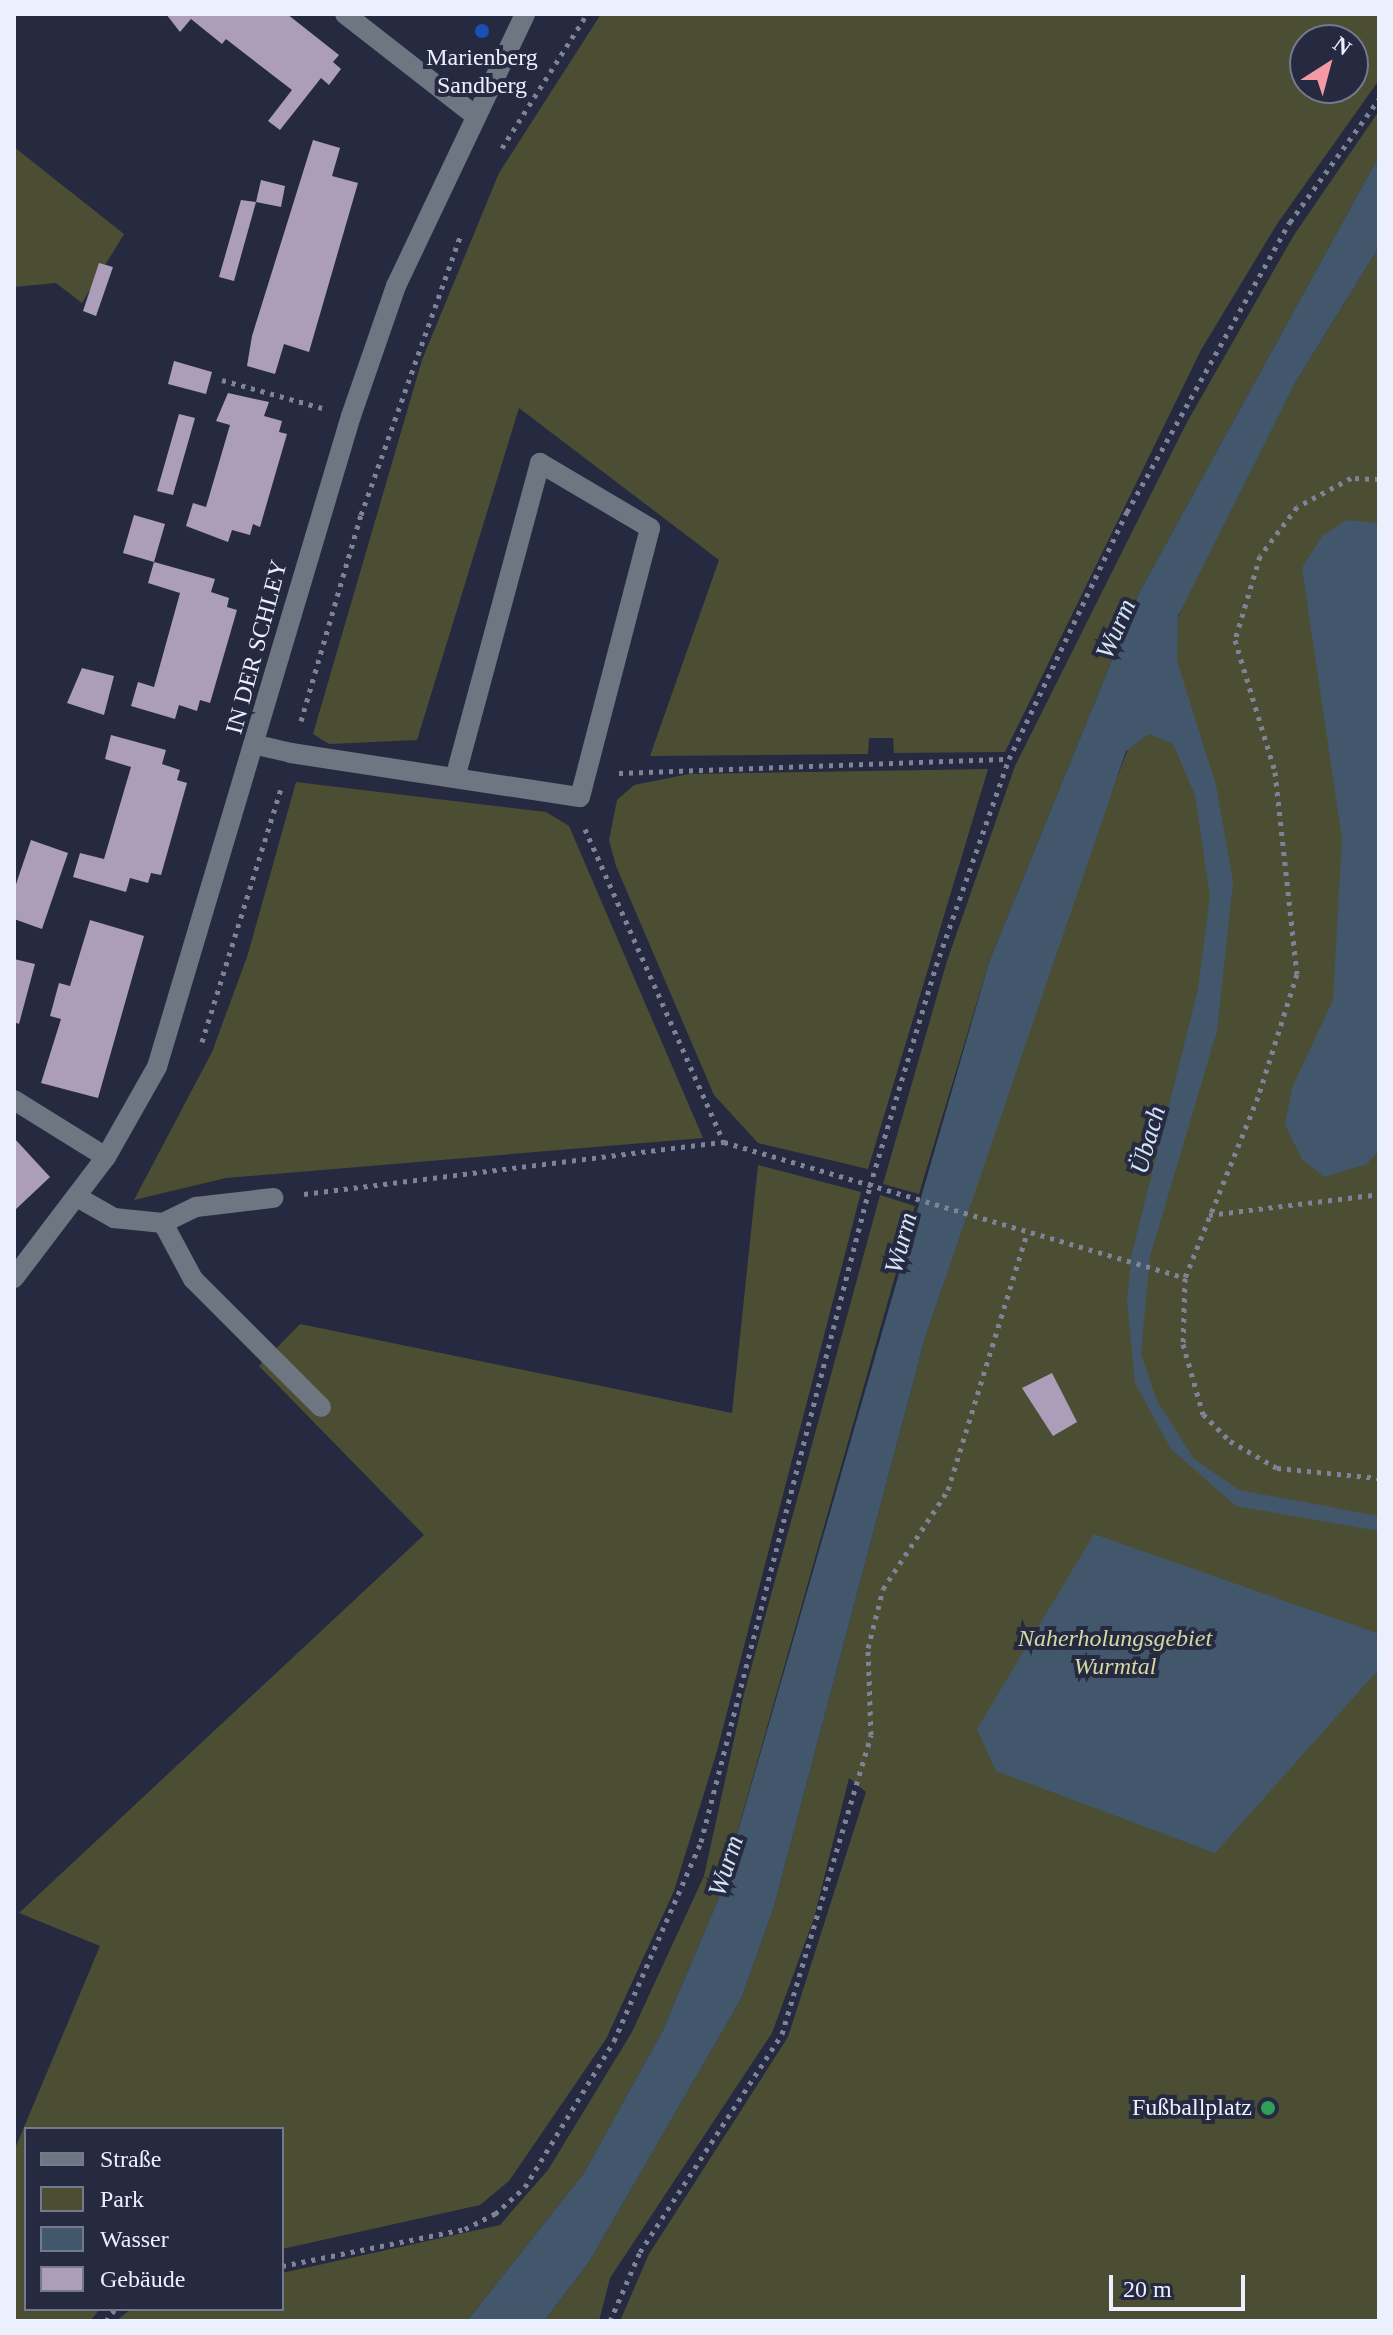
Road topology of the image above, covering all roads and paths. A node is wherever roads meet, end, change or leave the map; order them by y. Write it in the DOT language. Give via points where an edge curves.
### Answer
graph roads {
  1 [pos="345,14"];
  2 [pos="525,14"];
  3 [pos="587,14"];
  4 [pos="1379,99"];
  5 [pos="473,114"];
  6 [pos="497,158"];
  7 [pos="464,225"];
  8 [pos="222,380"];
  9 [pos="351,416"];
  10 [pos="1379,479"];
  11 [pos="257,745"];
  12 [pos="291,753"];
  13 [pos="1009,759"];
  14 [pos="455,778"];
  15 [pos="580,797"];
  16 [pos="199,1050"];
  17 [pos="14,1100"];
  18 [pos="724,1142"];
  19 [pos="106,1157"];
  20 [pos="870,1186"];
  21 [pos="1379,1194"];
  22 [pos="77,1197"];
  23 [pos="273,1198"];
  24 [pos="1208,1216"];
  25 [pos="163,1223"];
  26 [pos="1027,1234"];
  27 [pos="14,1278"];
  28 [pos="1185,1278"];
  29 [pos="321,1407"];
  30 [pos="1379,1478"];
  31 [pos="284,2266"];
  32 [pos="610,2321"];
  1 -- 5 [label="street"];
  2 -- 5 [label="street, IN DER SCHLEY"];
  3 -- 6 [label="path"];
  4 -- 13 [label="path" via="1290,222 1173,429"];
  5 -- 9 [label="street, IN DER SCHLEY" via="396,286"];
  7 -- 12 [label="path" via="361,515"];
  8 -- 9 [label="path"];
  9 -- 11 [label="street, IN DER SCHLEY"];
  10 -- 24 [label="path" via="1351,478 1297,507 1260,556 1235,640 1275,772 1292,876 1297,974 1258,1097"];
  11 -- 12 [label="street"];
  11 -- 19 [label="street, IN DER SCHLEY" via="157,1067"];
  12 -- 14 [label="street"];
  12 -- 16 [label="path"];
  13 -- 15 [label="path" via="620,772"];
  13 -- 20 [label="path" via="936,966"];
  14 -- 15 [label="street"];
  14 -- 15 [label="street" via="540,463 650,528"];
  15 -- 18 [label="path" via="583,822"];
  17 -- 19 [label="street"];
  18 -- 20 [label="path"];
  18 -- 23 [label="path"];
  19 -- 22 [label="street, IN DER SCHLEY"];
  20 -- 26 [label="path"];
  20 -- 31 [label="path" via="717,1788 684,1892 614,2041 525,2187 495,2214 465,2229"];
  21 -- 24 [label="path"];
  22 -- 25 [label="street" via="114,1218"];
  22 -- 27 [label="street, IN DER SCHLEY"];
  23 -- 25 [label="street" via="196,1207"];
  24 -- 28 [label="path"];
  25 -- 29 [label="street" via="193,1279"];
  26 -- 28 [label="path"];
  26 -- 32 [label="path" via="948,1490 883,1589 868,1648 871,1735 782,2034 640,2252"];
  28 -- 30 [label="path" via="1183,1344 1203,1414 1277,1468"];
}
